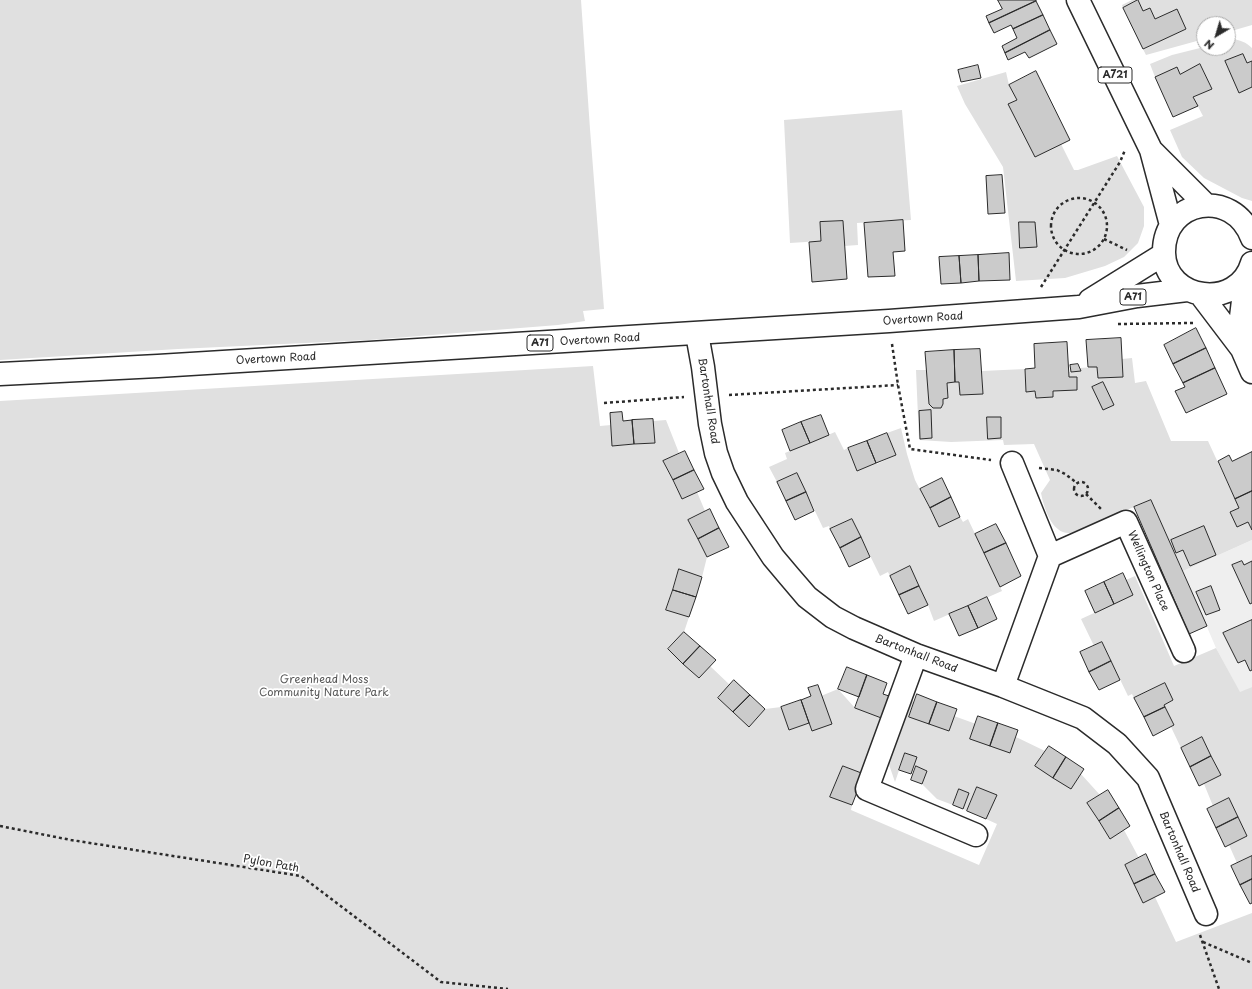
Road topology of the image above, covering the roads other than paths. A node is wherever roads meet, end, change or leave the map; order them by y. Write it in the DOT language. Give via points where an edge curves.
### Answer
graph roads {
  1 [pos="1078,0"];
  2 [pos="1151,150"];
  3 [pos="1206,205"];
  4 [pos="1171,225"];
  5 [pos="1249,227"];
  6 [pos="1164,254"];
  7 [pos="1250,267"];
  8 [pos="1194,292"];
  9 [pos="1079,307"];
  10 [pos="697,334"];
  11 [pos="1242,349"];
  12 [pos="1252,372"];
  13 [pos="0,374"];
  14 [pos="1012,463"];
  15 [pos="1050,556"];
  16 [pos="1184,651"];
  17 [pos="916,655"];
  18 [pos="1003,686"];
  19 [pos="976,835"];
  20 [pos="1206,914"];
  1 -- 2 [label="main road, A721"];
  2 -- 3 [label="main road, A721"];
  2 -- 4 [label="main road, A721"];
  3 -- 4 [label="main road" via="1181,214"];
  3 -- 5 [label="main road" via="1232,211"];
  4 -- 6 [label="main road" via="1165,240"];
  6 -- 8 [label="main road" via="1167,269 1176,281"];
  6 -- 9 [label="main road, Overtown Road / A71"];
  7 -- 8 [label="main road, Overtown Road" via="1239,284 1229,291 1215,295"];
  7 -- 11 [label="main road" via="1241,317"];
  8 -- 9 [label="main road, Overtown Road / A71" via="1137,296"];
  8 -- 11 [label="main road"];
  9 -- 10 [label="main road, Overtown Road / A71"];
  10 -- 13 [label="main road, Overtown Road / A71"];
  10 -- 17 [label="main road, Bartonhall Road" via="716,453 737,502 773,557 807,597 833,617"];
  11 -- 12 [label="main road"];
  14 -- 15 [label="main road"];
  15 -- 16 [label="main road, Wellington Place" via="1126,522"];
  15 -- 18 [label="main road"];
  17 -- 18 [label="main road, Bartonhall Road"];
  17 -- 19 [label="main road" via="867,789"];
  18 -- 20 [label="main road, Bartonhall Road" via="1083,718 1117,744 1148,778"];
}
